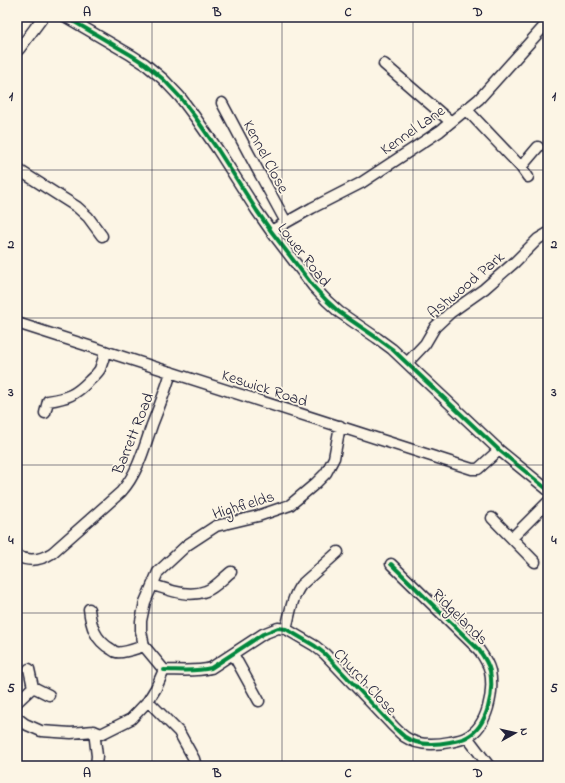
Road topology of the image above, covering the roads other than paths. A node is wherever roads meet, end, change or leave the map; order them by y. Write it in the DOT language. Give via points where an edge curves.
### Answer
graph roads {
  1 [pos="43,17"];
  2 [pos="66,17"];
  3 [pos="548,22"];
  4 [pos="17,51"];
  5 [pos="384,64"];
  6 [pos="222,103"];
  7 [pos="466,109"];
  8 [pos="451,122"];
  9 [pos="538,147"];
  10 [pos="521,167"];
  11 [pos="17,169"];
  12 [pos="528,177"];
  13 [pos="286,222"];
  14 [pos="270,231"];
  15 [pos="548,233"];
  16 [pos="102,236"];
  17 [pos="17,323"];
  18 [pos="105,351"];
  19 [pos="407,363"];
  20 [pos="171,372"];
  21 [pos="45,413"];
  22 [pos="340,426"];
  23 [pos="499,450"];
  24 [pos="548,490"];
  25 [pos="548,502"];
  26 [pos="492,518"];
  27 [pos="512,538"];
  28 [pos="338,552"];
  29 [pos="17,558"];
  30 [pos="535,562"];
  31 [pos="391,564"];
  32 [pos="231,572"];
  33 [pos="153,585"];
  34 [pos="89,609"];
  35 [pos="286,628"];
  36 [pos="144,646"];
  37 [pos="233,654"];
  38 [pos="29,669"];
  39 [pos="164,670"];
  40 [pos="33,687"];
  41 [pos="49,695"];
  42 [pos="148,701"];
  43 [pos="259,701"];
  44 [pos="17,702"];
  45 [pos="17,718"];
  46 [pos="94,731"];
  47 [pos="467,737"];
  48 [pos="96,766"];
  49 [pos="196,766"];
  50 [pos="489,766"];
  1 -- 4 [label="street"];
  2 -- 14 [label="street, Lower Road" via="145,64 174,90 218,150"];
  3 -- 7 [label="street, Kennel Lane" via="479,99"];
  5 -- 8 [label="street"];
  6 -- 13 [label="street, Kennel Close"];
  7 -- 8 [label="street, Kennel Lane"];
  7 -- 10 [label="street"];
  8 -- 13 [label="street, Kennel Lane" via="361,183"];
  9 -- 10 [label="street"];
  10 -- 12 [label="street"];
  11 -- 16 [label="street" via="77,207"];
  13 -- 14 [label="street, Kennel Lane"];
  14 -- 19 [label="street, Lower Road" via="327,301"];
  15 -- 19 [label="street, Ashwood Park" via="538,239 488,285 450,313 435,327 425,344"];
  17 -- 18 [label="street, Keswick Road"];
  18 -- 20 [label="street, Keswick Road"];
  18 -- 21 [label="street" via="99,370 82,388 68,397 45,402"];
  19 -- 23 [label="street, Lower Road"];
  20 -- 22 [label="street, Keswick Road"];
  20 -- 29 [label="street, Barrett Road" via="142,455 128,484 74,527 52,553 33,560"];
  22 -- 23 [label="street, Keswick Road" via="476,470"];
  22 -- 33 [label="street, Highfields" via="334,458 326,473 315,484 290,505 216,526 187,545 158,572"];
  23 -- 24 [label="street, Lower Road"];
  25 -- 27 [label="street"];
  26 -- 27 [label="street"];
  27 -- 30 [label="street"];
  28 -- 35 [label="street" via="297,590"];
  31 -- 47 [label="street, Ridgelands" via="479,650 487,661 491,685 487,711 475,731"];
  32 -- 33 [label="street" via="206,591 183,594"];
  33 -- 36 [label="street, Highfields" via="145,602 141,621"];
  34 -- 36 [label="street" via="91,623 103,645 116,652"];
  35 -- 37 [label="street" via="278,628 263,634"];
  35 -- 47 [label="street, Church Close" via="325,654 405,737 429,745"];
  36 -- 39 [label="street"];
  37 -- 39 [label="street" via="205,670"];
  37 -- 43 [label="street"];
  38 -- 40 [label="street"];
  39 -- 42 [label="street"];
  40 -- 41 [label="street"];
  40 -- 44 [label="street"];
  42 -- 46 [label="street" via="131,718 101,734"];
  42 -- 49 [label="street" via="179,732"];
  45 -- 46 [label="street" via="41,731"];
  46 -- 48 [label="street"];
  47 -- 50 [label="street"];
}
